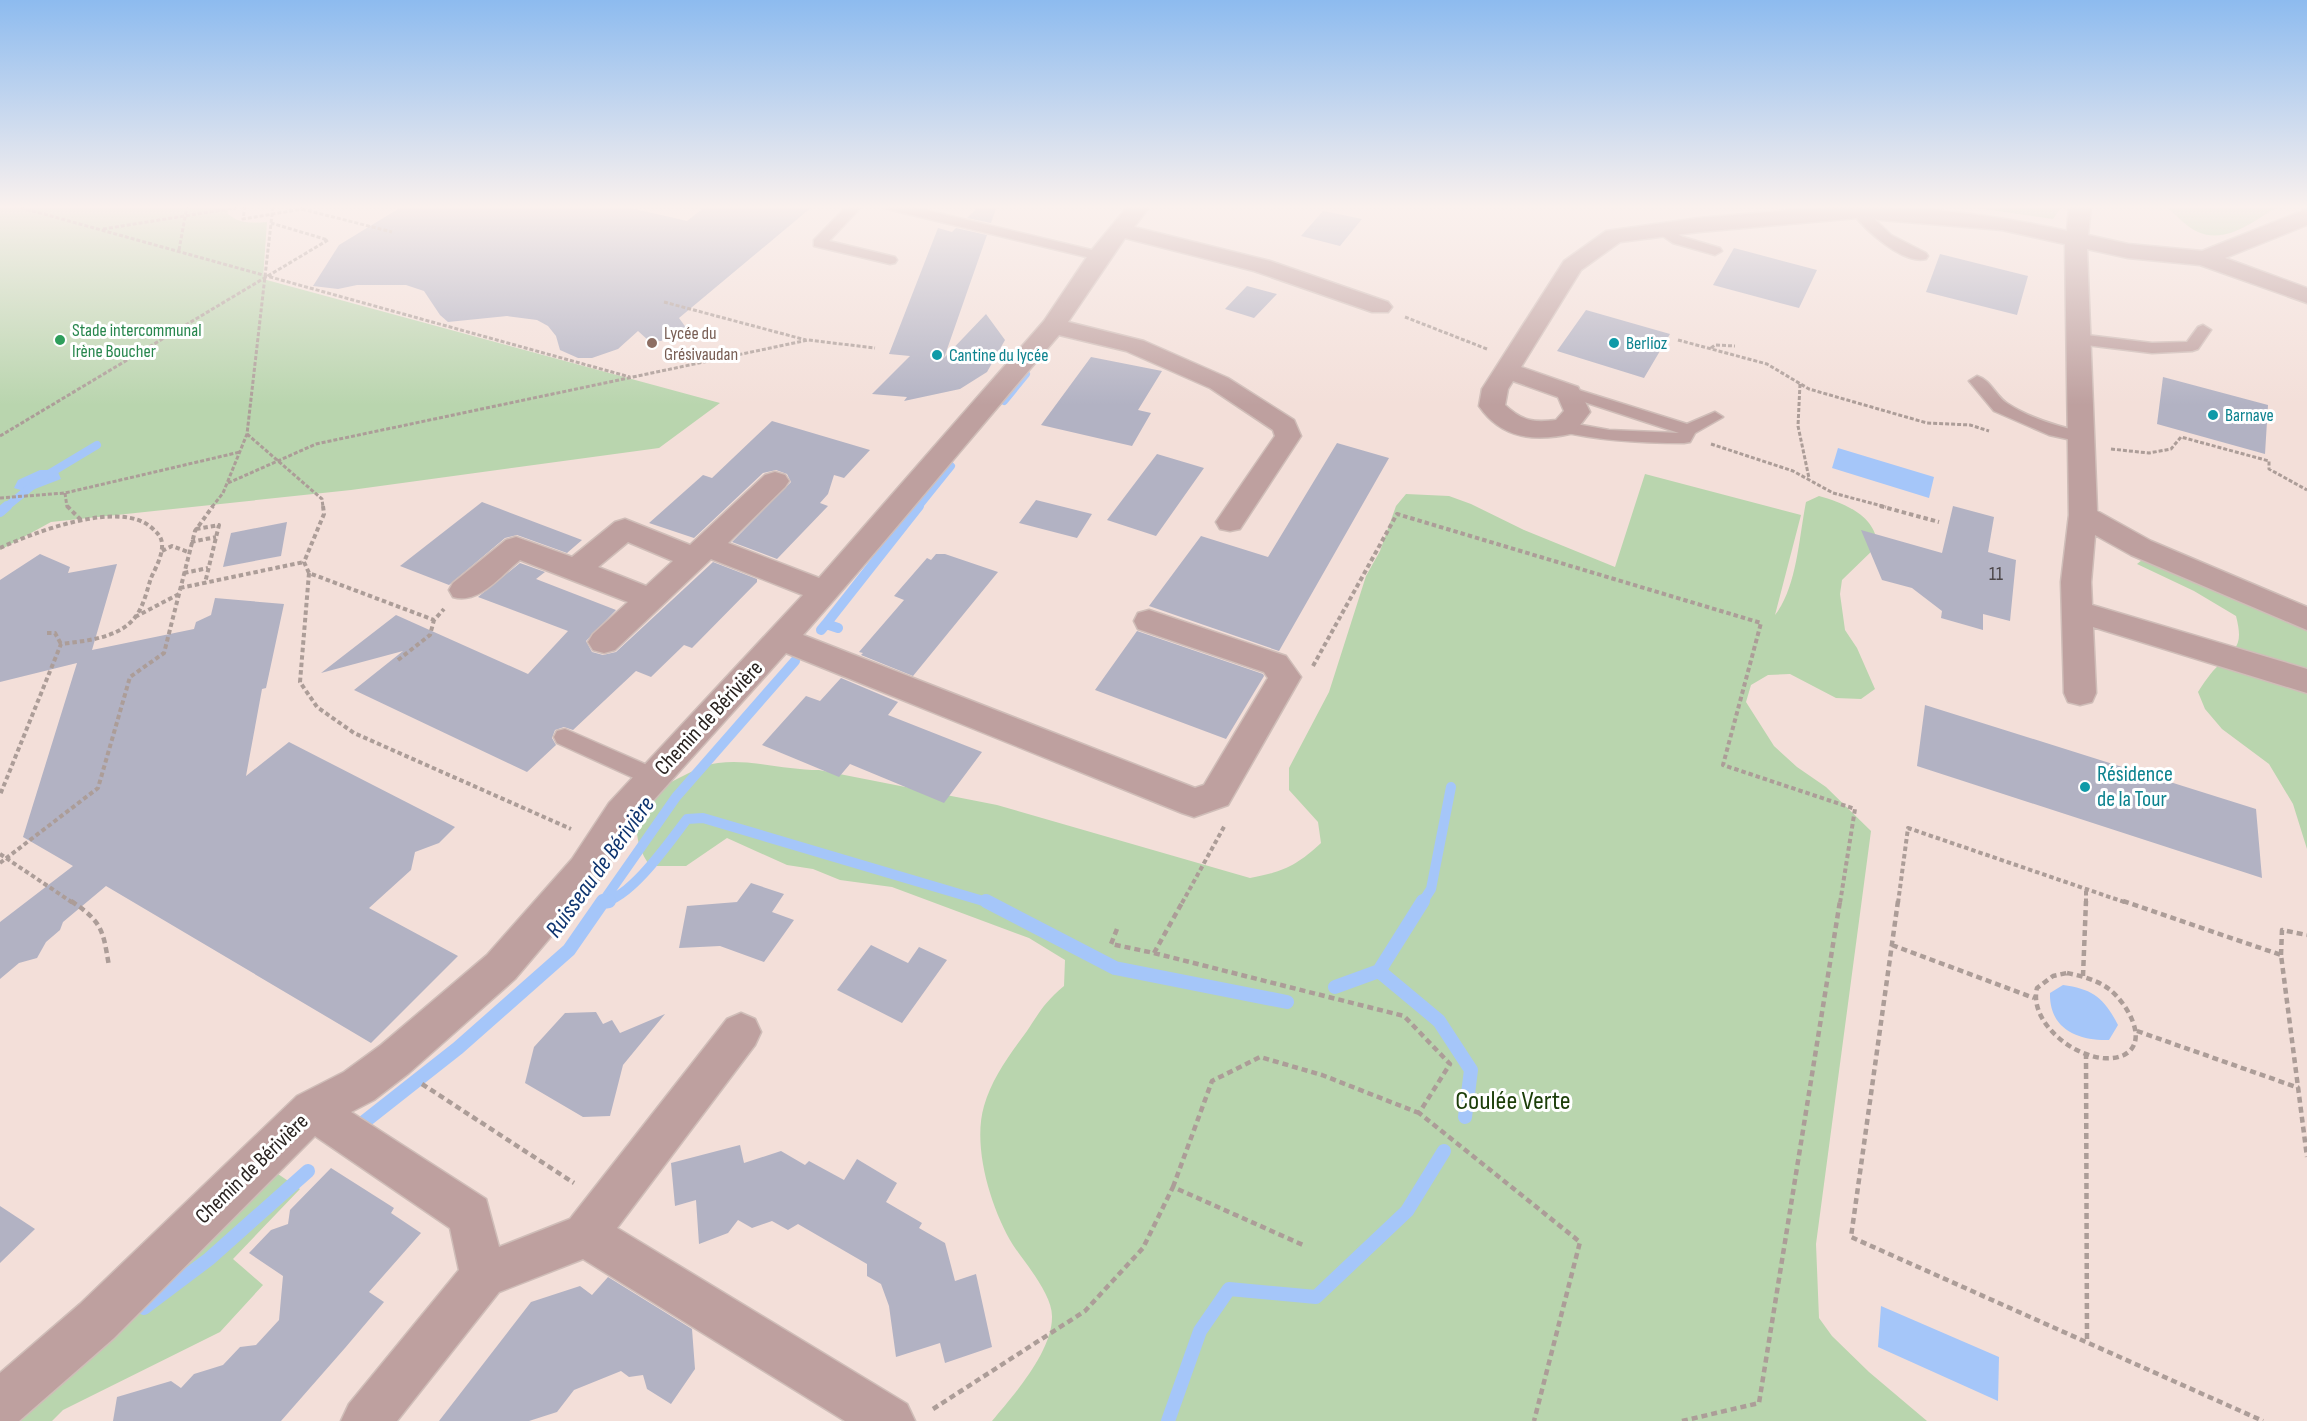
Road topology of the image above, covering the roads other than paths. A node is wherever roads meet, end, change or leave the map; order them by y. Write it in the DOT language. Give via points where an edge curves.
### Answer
graph roads {
  1 [pos="1088,272"];
  2 [pos="1280,272"];
  3 [pos="1568,272"];
  4 [pos="2077,272"];
  5 [pos="2243,272"];
  6 [pos="2307,296"];
  7 [pos="1380,307"];
  8 [pos="1053,327"];
  9 [pos="2203,330"];
  10 [pos="2078,339"];
  11 [pos="1510,365"];
  12 [pos="1977,381"];
  13 [pos="1569,392"];
  14 [pos="1715,417"];
  15 [pos="1565,427"];
  16 [pos="1686,434"];
  17 [pos="2081,440"];
  18 [pos="775,481"];
  19 [pos="2083,515"];
  20 [pos="1230,522"];
  21 [pos="700,552"];
  22 [pos="576,570"];
  23 [pos="464,590"];
  24 [pos="824,591"];
  25 [pos="650,599"];
  26 [pos="2077,611"];
  27 [pos="2307,619"];
  28 [pos="1149,621"];
  29 [pos="782,639"];
  30 [pos="604,642"];
  31 [pos="2307,681"];
  32 [pos="2080,693"];
  33 [pos="565,737"];
  34 [pos="654,778"];
  35 [pos="741,1032"];
  36 [pos="312,1110"];
  37 [pos="597,1220"];
  38 [pos="483,1276"];
  39 [pos="0,1405"];
  40 [pos="366,1421"];
  41 [pos="890,1421"];
  1 -- 8 [label="street, Chemin de Bérivière"];
  2 -- 7 [label="street"];
  3 -- 11 [label="street"];
  4 -- 10 [label="street"];
  5 -- 6 [label="street"];
  8 -- 20 [label="street" via="1134,346 1219,383 1285,426 1288,436"];
  8 -- 24 [label="street, Chemin de Bérivière"];
  9 -- 10 [label="lane" via="2192,346 2152,348"];
  10 -- 17 [label="street"];
  11 -- 13 [label="street"];
  11 -- 15 [label="street" via="1495,388 1492,406 1509,424 1537,432"];
  12 -- 17 [label="lane" via="2000,407"];
  13 -- 15 [label="street" via="1576,412"];
  13 -- 16 [label="lane"];
  14 -- 16 [label="lane"];
  15 -- 16 [label="lane" via="1635,438"];
  17 -- 19 [label="street"];
  18 -- 21 [label="street"];
  19 -- 26 [label="street"];
  19 -- 27 [label="street" via="2140,548"];
  21 -- 22 [label="street" via="625,529"];
  21 -- 24 [label="street"];
  21 -- 25 [label="street"];
  22 -- 23 [label="street" via="516,547"];
  22 -- 25 [label="street"];
  24 -- 29 [label="street, Chemin de Bérivière"];
  25 -- 30 [label="street"];
  26 -- 31 [label="street"];
  26 -- 32 [label="street"];
  28 -- 29 [label="street" via="1275,664 1285,677 1216,795 1194,802"];
  29 -- 34 [label="street, Chemin de Bérivière"];
  33 -- 34 [label="lane"];
  34 -- 36 [label="street, Chemin de Bérivière" via="621,813 579,878 501,967 395,1059 359,1086"];
  35 -- 37 [label="street"];
  36 -- 38 [label="street" via="470,1215"];
  36 -- 39 [label="street, Chemin de Bérivière" via="97,1321"];
  37 -- 38 [label="street"];
  37 -- 41 [label="street"];
  38 -- 40 [label="street"];
}
